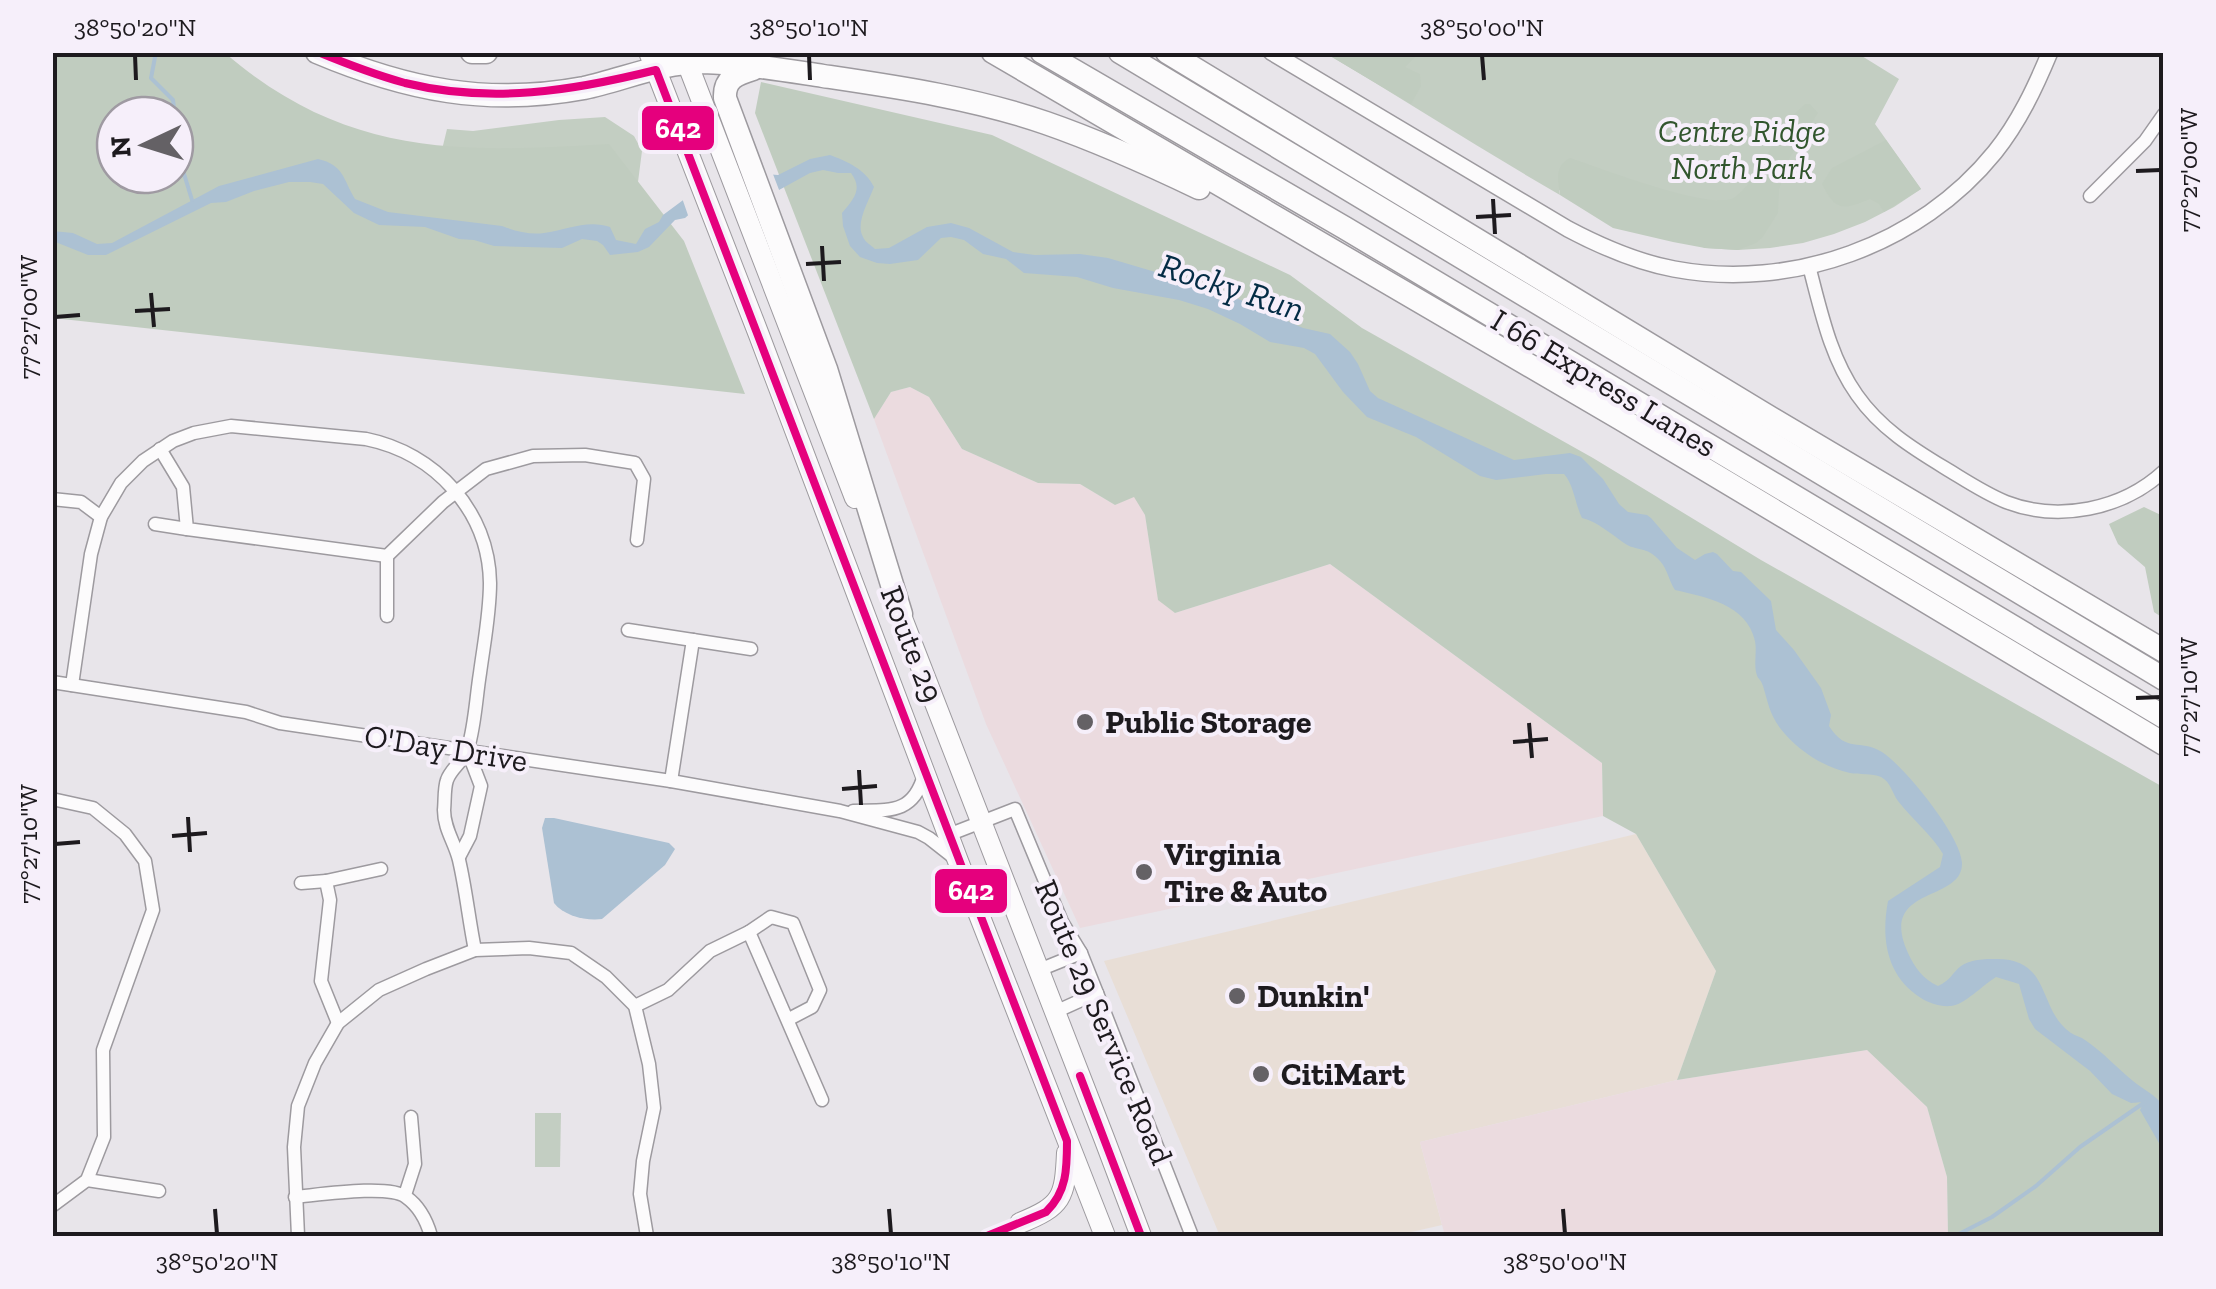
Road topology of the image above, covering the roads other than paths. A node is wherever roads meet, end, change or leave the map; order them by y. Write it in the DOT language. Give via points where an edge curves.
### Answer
graph roads {
  1 [pos="318,52"];
  2 [pos="472,52"];
  3 [pos="486,52"];
  4 [pos="993,52"];
  5 [pos="1042,52"];
  6 [pos="1120,52"];
  7 [pos="1167,52"];
  8 [pos="1271,52"];
  9 [pos="2050,52"];
  10 [pos="685,58"];
  11 [pos="652,61"];
  12 [pos="759,67"];
  13 [pos="2164,114"];
  14 [pos="733,152"];
  15 [pos="2090,196"];
  16 [pos="1352,262"];
  17 [pos="1809,266"];
  18 [pos="160,449"];
  19 [pos="2164,471"];
  20 [pos="457,492"];
  21 [pos="52,499"];
  22 [pos="101,517"];
  23 [pos="155,524"];
  24 [pos="186,530"];
  25 [pos="637,540"];
  26 [pos="387,556"];
  27 [pos="901,614"];
  28 [pos="387,616"];
  29 [pos="628,630"];
  30 [pos="693,640"];
  31 [pos="751,649"];
  32 [pos="2164,651"];
  33 [pos="2164,679"];
  34 [pos="52,682"];
  35 [pos="72,685"];
  36 [pos="2164,718"];
  37 [pos="2164,744"];
  38 [pos="468,752"];
  39 [pos="923,766"];
  40 [pos="671,781"];
  41 [pos="52,800"];
  42 [pos="840,811"];
  43 [pos="981,822"];
  44 [pos="948,835"];
  45 [pos="459,857"];
  46 [pos="958,861"];
  47 [pos="381,869"];
  48 [pos="326,881"];
  49 [pos="301,884"];
  50 [pos="749,932"];
  51 [pos="474,950"];
  52 [pos="1080,953"];
  53 [pos="1039,970"];
  54 [pos="1098,994"];
  55 [pos="636,1006"];
  56 [pos="1055,1012"];
  57 [pos="789,1019"];
  58 [pos="338,1023"];
  59 [pos="822,1100"];
  60 [pos="411,1117"];
  61 [pos="1068,1141"];
  62 [pos="87,1180"];
  63 [pos="159,1192"];
  64 [pos="404,1195"];
  65 [pos="295,1197"];
  66 [pos="52,1206"];
  67 [pos="1020,1224"];
  68 [pos="298,1236"];
  69 [pos="431,1236"];
  70 [pos="648,1236"];
  71 [pos="1105,1236"];
  72 [pos="1140,1236"];
  73 [pos="1192,1236"];
  1 -- 11 [label="highway" via="398,82 481,96 585,88"];
  2 -- 3 [label="highway"];
  4 -- 16 [label="highway"];
  5 -- 36 [label="highway, I 66 Express Lanes"];
  6 -- 33 [label="highway, I 66 Express Lanes"];
  7 -- 32 [label="highway"];
  8 -- 17 [label="street" via="1612,250 1700,273"];
  9 -- 17 [label="street" via="2018,119 1957,191 1883,240"];
  10 -- 11 [label="highway"];
  10 -- 12 [label="highway"];
  10 -- 14 [label="main road"];
  11 -- 39 [label="main road, Route 29"];
  12 -- 14 [label="highway" via="734,76 725,88"];
  12 -- 16 [label="highway" via="946,97 1044,122 1134,157"];
  13 -- 15 [label="street"];
  14 -- 27 [label="highway" via="826,369"];
  16 -- 37 [label="highway"];
  17 -- 19 [label="street" via="1837,362 1866,408 1911,448 1992,496 2046,511 2087,509 2136,492"];
  18 -- 20 [label="street" via="194,432 231,426 366,439 412,454"];
  18 -- 22 [label="street" via="121,483"];
  18 -- 24 [label="street" via="183,487"];
  20 -- 25 [label="street" via="486,470 534,456 635,462 644,479"];
  20 -- 26 [label="street"];
  20 -- 38 [label="street" via="478,526 490,580"];
  21 -- 22 [label="street" via="80,502"];
  22 -- 35 [label="street"];
  23 -- 24 [label="street"];
  24 -- 26 [label="street"];
  26 -- 28 [label="street"];
  27 -- 43 [label="main road, Route 29"];
  29 -- 30 [label="street"];
  30 -- 31 [label="street"];
  30 -- 40 [label="street"];
  34 -- 35 [label="street, O'Day Drive"];
  35 -- 38 [label="street, O'Day Drive"];
  38 -- 40 [label="street, O'Day Drive"];
  38 -- 45 [label="street" via="481,786"];
  38 -- 45 [label="street" via="447,779 444,814"];
  39 -- 42 [label="street, O'Day Drive" via="920,791 910,802 893,810"];
  39 -- 44 [label="main road, Route 29"];
  40 -- 42 [label="street, O'Day Drive"];
  41 -- 62 [label="street" via="93,808 125,834 145,861 153,910 103,1050 104,1137"];
  42 -- 46 [label="street, O'Day Drive" via="918,832"];
  43 -- 44 [label="street"];
  43 -- 52 [label="street, Route 29 Service Road" via="1015,809"];
  43 -- 53 [label="main road, Route 29"];
  44 -- 46 [label="main road, Route 29"];
  45 -- 51 [label="street"];
  46 -- 61 [label="main road, Route 29"];
  47 -- 48 [label="street"];
  48 -- 49 [label="street"];
  48 -- 58 [label="street" via="330,900 320,981"];
  50 -- 55 [label="street"];
  50 -- 57 [label="street"];
  50 -- 57 [label="street" via="771,916 793,923 820,990 812,1007"];
  51 -- 55 [label="street" via="570,953"];
  51 -- 58 [label="street" via="379,990"];
  52 -- 53 [label="street"];
  52 -- 54 [label="street, Route 29 Service Road"];
  53 -- 56 [label="main road, Route 29"];
  54 -- 56 [label="street"];
  54 -- 73 [label="street, Route 29 Service Road"];
  55 -- 70 [label="street" via="654,1108 640,1194"];
  56 -- 72 [label="main road, Route 29"];
  57 -- 59 [label="street"];
  58 -- 65 [label="street" via="298,1106"];
  60 -- 64 [label="street" via="415,1164"];
  61 -- 67 [label="main road" via="1060,1198"];
  61 -- 71 [label="main road, Route 29"];
  62 -- 63 [label="street"];
  62 -- 66 [label="street"];
  64 -- 65 [label="street" via="381,1190"];
  64 -- 69 [label="street"];
  65 -- 68 [label="street"];
}
